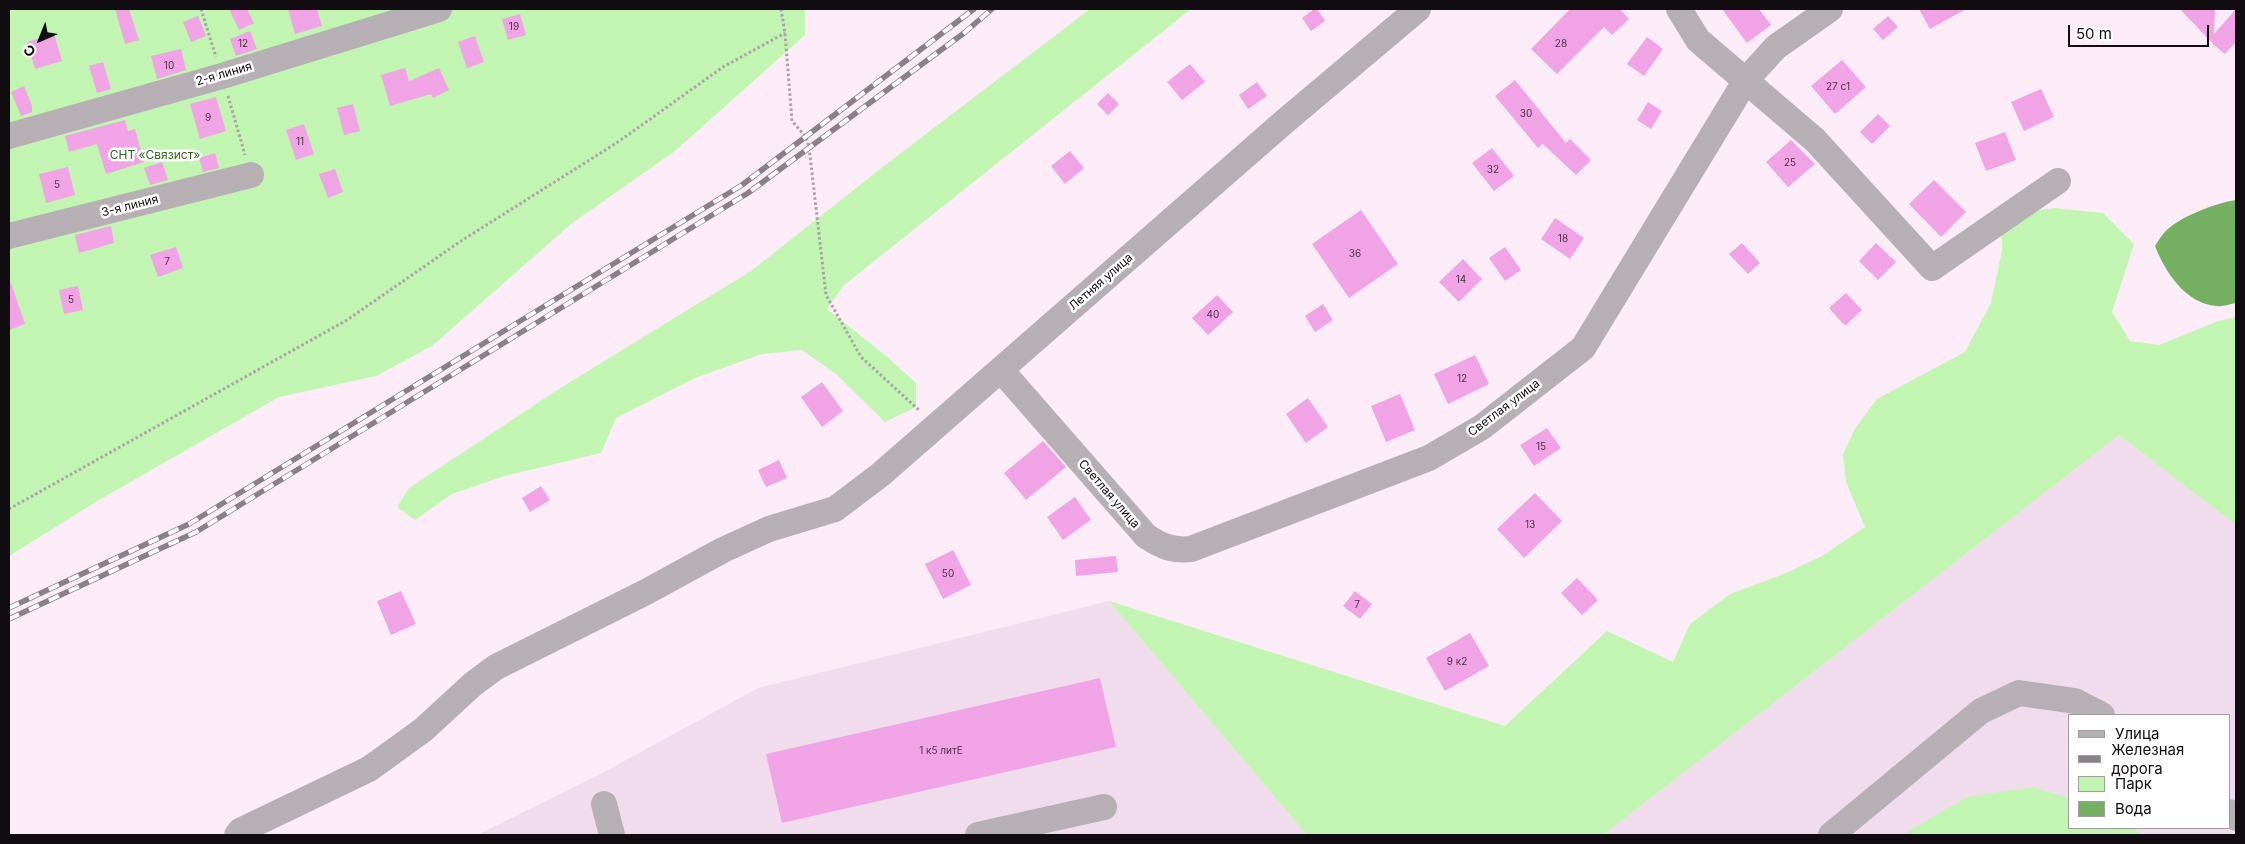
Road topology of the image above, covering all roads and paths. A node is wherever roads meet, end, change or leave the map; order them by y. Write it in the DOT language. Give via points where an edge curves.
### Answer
graph roads {
  1 [pos="439,9"];
  2 [pos="780,9"];
  3 [pos="1418,9"];
  4 [pos="1679,9"];
  5 [pos="1830,9"];
  6 [pos="785,33"];
  7 [pos="1746,80"];
  8 [pos="9,136"];
  9 [pos="251,175"];
  10 [pos="2058,181"];
  11 [pos="9,236"];
  12 [pos="1001,370"];
  13 [pos="937,426"];
  14 [pos="9,509"];
  15 [pos="2100,714"];
  16 [pos="604,804"];
  17 [pos="1104,807"];
  18 [pos="237,835"];
  19 [pos="612,835"];
  20 [pos="978,835"];
  21 [pos="1831,835"];
  1 -- 8 [label="street, 2-я линия" via="222,76"];
  2 -- 6 [label="path"];
  3 -- 12 [label="street, Летняя улица"];
  4 -- 7 [label="street" via="1698,40"];
  5 -- 7 [label="street, Светлая улица" via="1776,47"];
  6 -- 13 [label="path" via="792,121 806,137 809,147 826,295 861,356"];
  6 -- 14 [label="path" via="723,67 618,142 460,241 347,320"];
  7 -- 10 [label="street" via="1815,140 1932,268"];
  7 -- 12 [label="street, Светлая улица" via="1583,348 1482,427 1430,458 1191,549 1175,550 1146,536"];
  9 -- 11 [label="street, 3-я линия"];
  12 -- 13 [label="street, Летняя улица"];
  13 -- 18 [label="street, Летняя улица" via="834,509 769,529 723,550 496,667 472,684 423,730 369,769"];
  15 -- 21 [label="street" via="2075,701 2019,693 1981,711"];
  16 -- 19 [label="street"];
  17 -- 20 [label="street"];
}
